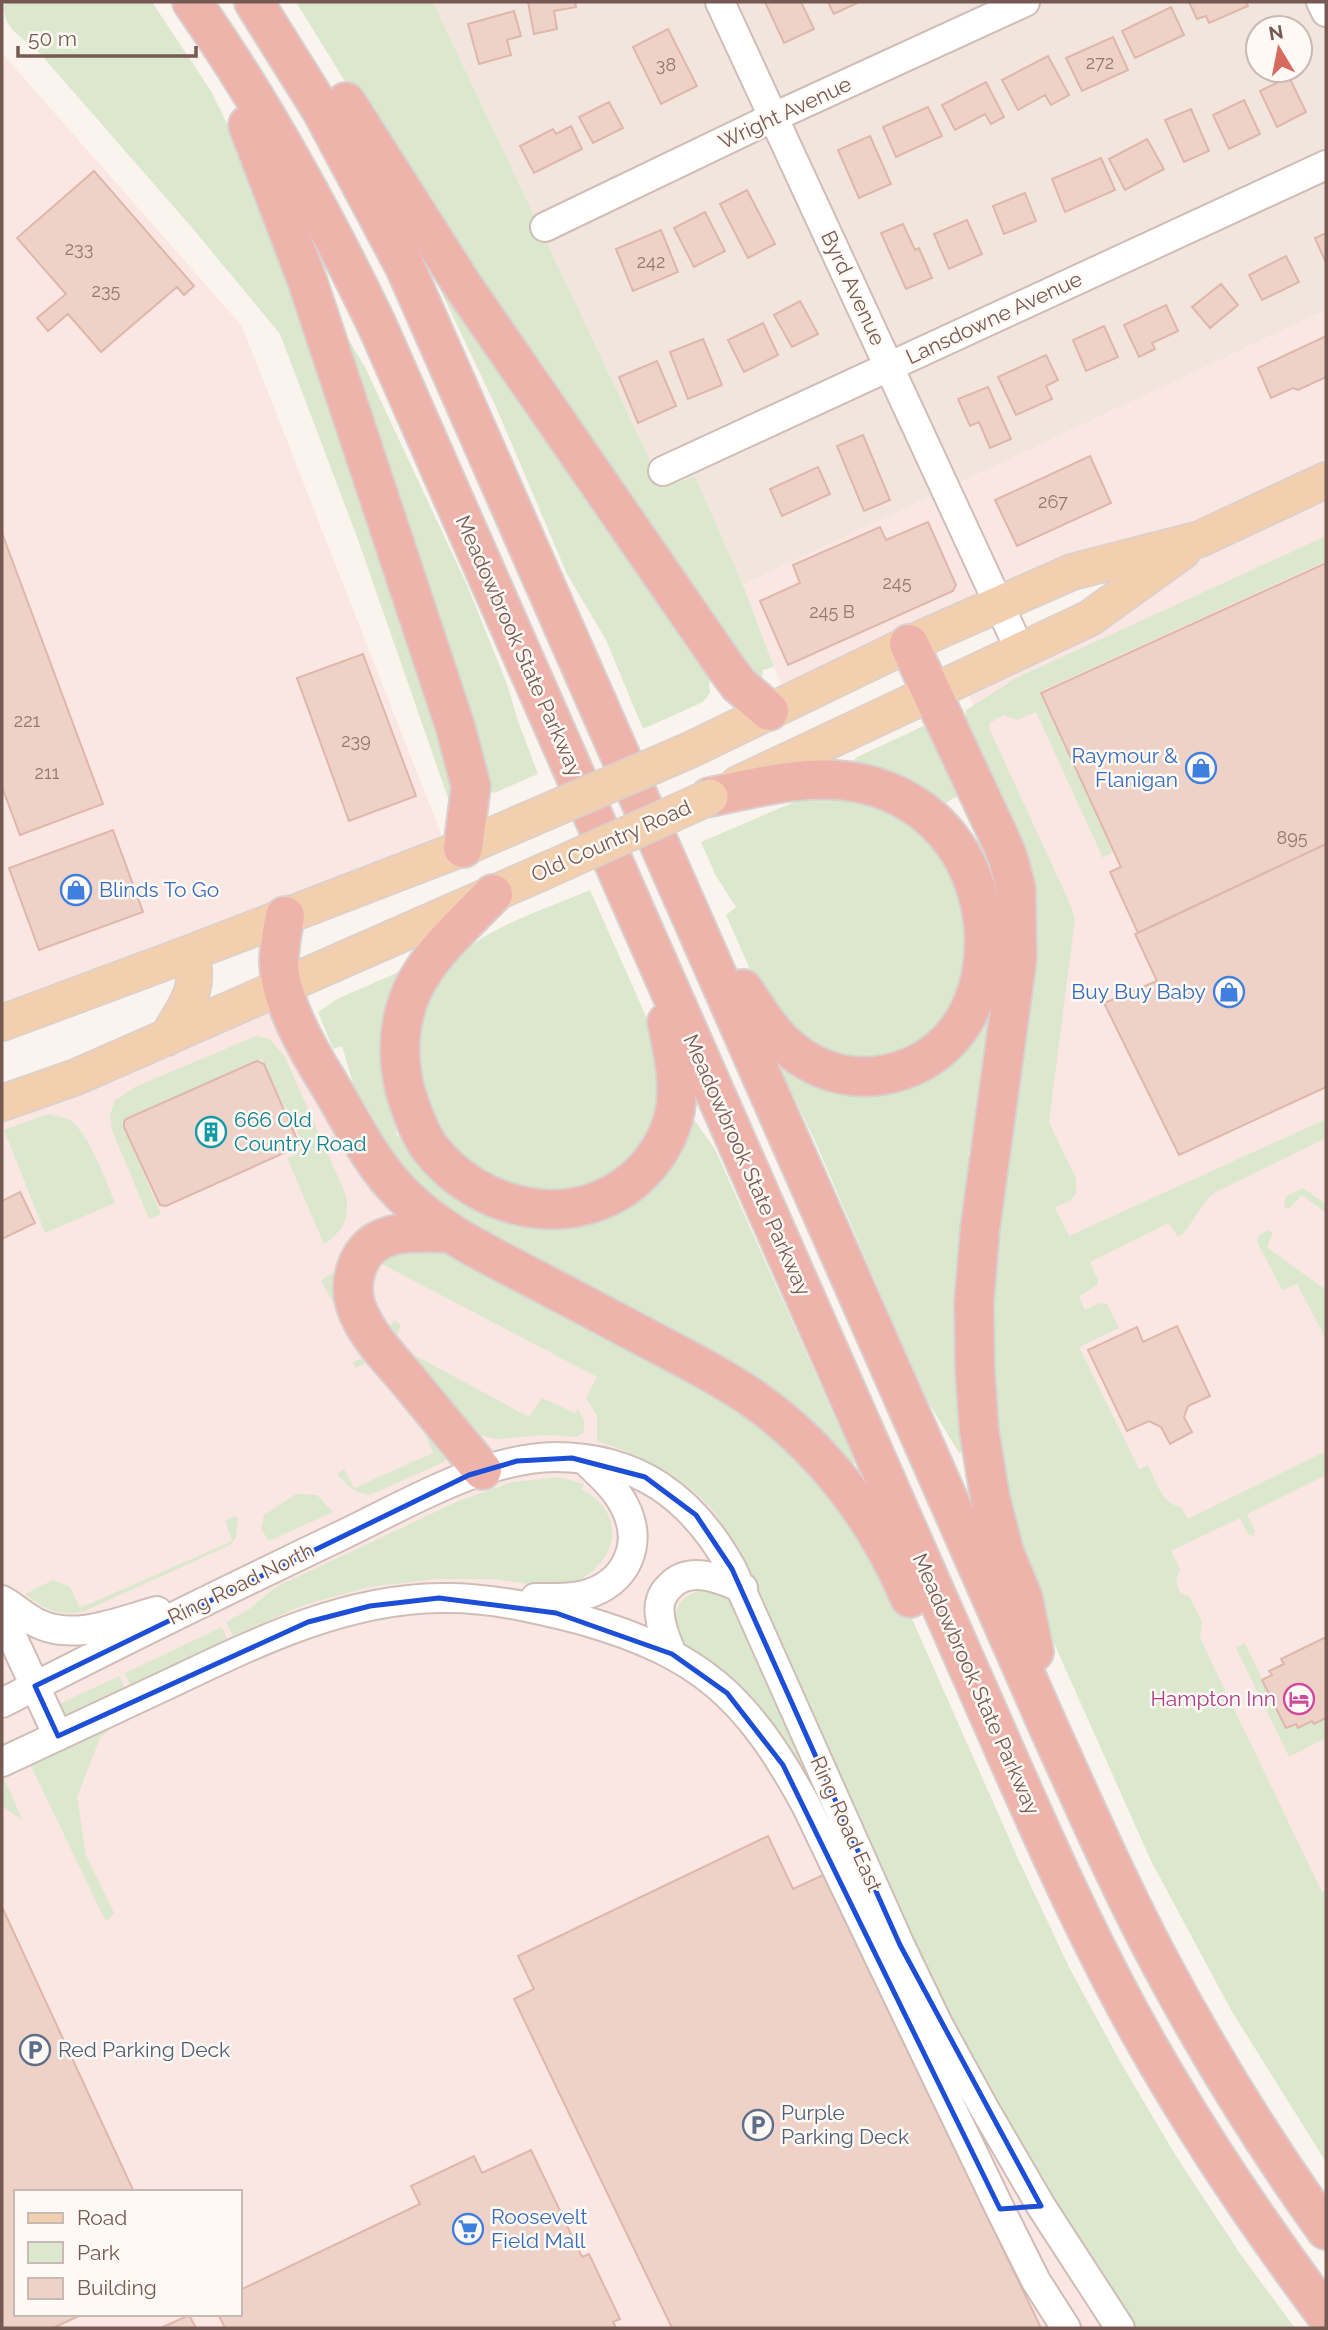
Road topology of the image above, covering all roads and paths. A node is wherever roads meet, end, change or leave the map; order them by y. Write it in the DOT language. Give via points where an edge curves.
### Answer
graph roads {
  1 [pos="255,2"];
  2 [pos="720,2"];
  3 [pos="1026,2"];
  4 [pos="1321,2"];
  5 [pos="198,10"];
  6 [pos="1326,12"];
  7 [pos="774,117"];
  8 [pos="1326,165"];
  9 [pos="545,226"];
  10 [pos="889,366"];
  11 [pos="663,471"];
  12 [pos="1326,480"];
  13 [pos="1200,539"];
  14 [pos="999,604"];
  15 [pos="909,644"];
  16 [pos="1020,650"];
  17 [pos="932,692"];
  18 [pos="769,711"];
  19 [pos="710,797"];
  20 [pos="463,848"];
  21 [pos="493,894"];
  22 [pos="285,916"];
  23 [pos="698,928"];
  24 [pos="191,953"];
  25 [pos="656,961"];
  26 [pos="283,987"];
  27 [pos="2,1023"];
  28 [pos="167,1038"];
  29 [pos="2,1103"];
  30 [pos="449,1233"];
  31 [pos="585,1460"];
  32 [pos="482,1470"];
  33 [pos="743,1588"];
  34 [pos="218,1595"];
  35 [pos="2,1600"];
  36 [pos="486,1600"];
  37 [pos="2,1615"];
  38 [pos="672,1654"];
  39 [pos="35,1686"];
  40 [pos="2,1703"];
  41 [pos="994,1726"];
  42 [pos="1049,1728"];
  43 [pos="58,1735"];
  44 [pos="5,1752"];
  45 [pos="1041,2206"];
  46 [pos="993,2212"];
  47 [pos="1326,2231"];
  48 [pos="1326,2315"];
  49 [pos="1066,2328"];
  50 [pos="1120,2328"];
  1 -- 18 [label="highway" via="342,95 463,286 719,657 739,685"];
  1 -- 23 [label="highway" via="327,121 405,267"];
  2 -- 7 [label="street, Byrd Avenue"];
  3 -- 7 [label="street, Wright Avenue"];
  4 -- 6 [label="street"];
  5 -- 20 [label="highway" via="300,261 445,695 471,786"];
  5 -- 25 [label="highway, Meadowbrook State Parkway" via="296,169 376,323"];
  7 -- 9 [label="street, Wright Avenue"];
  7 -- 10 [label="street, Byrd Avenue"];
  8 -- 10 [label="street, Lansdowne Avenue"];
  10 -- 11 [label="street, Lansdowne Avenue"];
  10 -- 14 [label="street, Byrd Avenue"];
  12 -- 13 [label="main road, Old Country Road"];
  13 -- 14 [label="main road, Old Country Road" via="1072,572"];
  13 -- 16 [label="main road, Old Country Road" via="1090,618"];
  14 -- 15 [label="main road, Old Country Road"];
  14 -- 16 [label="street, Byrd Avenue"];
  15 -- 17 [label="highway"];
  15 -- 18 [label="main road, Old Country Road"];
  16 -- 17 [label="main road, Old Country Road"];
  17 -- 19 [label="main road, Old Country Road"];
  17 -- 42 [label="highway" via="1005,849 1016,889 1017,959 977,1255 975,1370 990,1497 1004,1552 1023,1598"];
  18 -- 20 [label="main road, Old Country Road, bridge"];
  19 -- 21 [label="main road, Old Country Road, bridge"];
  19 -- 23 [label="highway" via="820,779 879,788 909,802 945,832 969,870 983,928 982,974 962,1026 944,1045 892,1073 846,1076 808,1061 779,1038"];
  20 -- 22 [label="main road, Old Country Road"];
  21 -- 25 [label="highway" via="442,946 418,980 402,1024 400,1060 410,1107 429,1146 459,1178 504,1202 552,1210 598,1202 627,1186 658,1152 671,1125 677,1086"];
  21 -- 26 [label="main road, Old Country Road"];
  22 -- 24 [label="main road, Old Country Road"];
  22 -- 26 [label="highway" via="279,964"];
  23 -- 42 [label="highway"];
  24 -- 27 [label="main road, Old Country Road"];
  24 -- 28 [label="main road" via="194,987"];
  25 -- 41 [label="highway, Meadowbrook State Parkway"];
  26 -- 28 [label="main road, Old Country Road"];
  26 -- 30 [label="highway" via="313,1058 372,1155 400,1191"];
  28 -- 29 [label="main road, Old Country Road"];
  30 -- 32 [label="highway" via="408,1232 377,1241 363,1252 353,1294 359,1315 376,1342"];
  30 -- 41 [label="highway" via="730,1384 793,1430 833,1472 873,1527 920,1620"];
  31 -- 32 [label="street, Ring Road East" via="535,1458"];
  31 -- 33 [label="street, Ring Road East" via="645,1478 682,1501 716,1541"];
  31 -- 36 [label="street" via="616,1492 629,1515 631,1550 622,1572 611,1582 573,1597"];
  32 -- 34 [label="street, Ring Road North"];
  33 -- 38 [label="street" via="694,1575 665,1590 659,1607"];
  33 -- 45 [label="street, Ring Road East" via="900,1945 961,2068"];
  34 -- 35 [label="street" via="70,1631 40,1625"];
  34 -- 39 [label="street, Ring Road North"];
  36 -- 38 [label="street, Ring Road East" via="609,1628"];
  36 -- 43 [label="street" via="417,1599 330,1615 238,1651"];
  37 -- 39 [label="street"];
  38 -- 46 [label="street, Ring Road East" via="727,1693 758,1727 783,1765 806,1805"];
  39 -- 40 [label="street, Ring Road North"];
  39 -- 43 [label="street"];
  41 -- 48 [label="highway, Meadowbrook State Parkway" via="1085,1926 1168,2082"];
  42 -- 47 [label="highway" via="1162,1965 1228,2082"];
  43 -- 44 [label="street"];
  45 -- 46 [label="street" via="1028,2204"];
  45 -- 50 [label="street, Ring Road East"];
  46 -- 49 [label="street, Ring Road East"];
}
